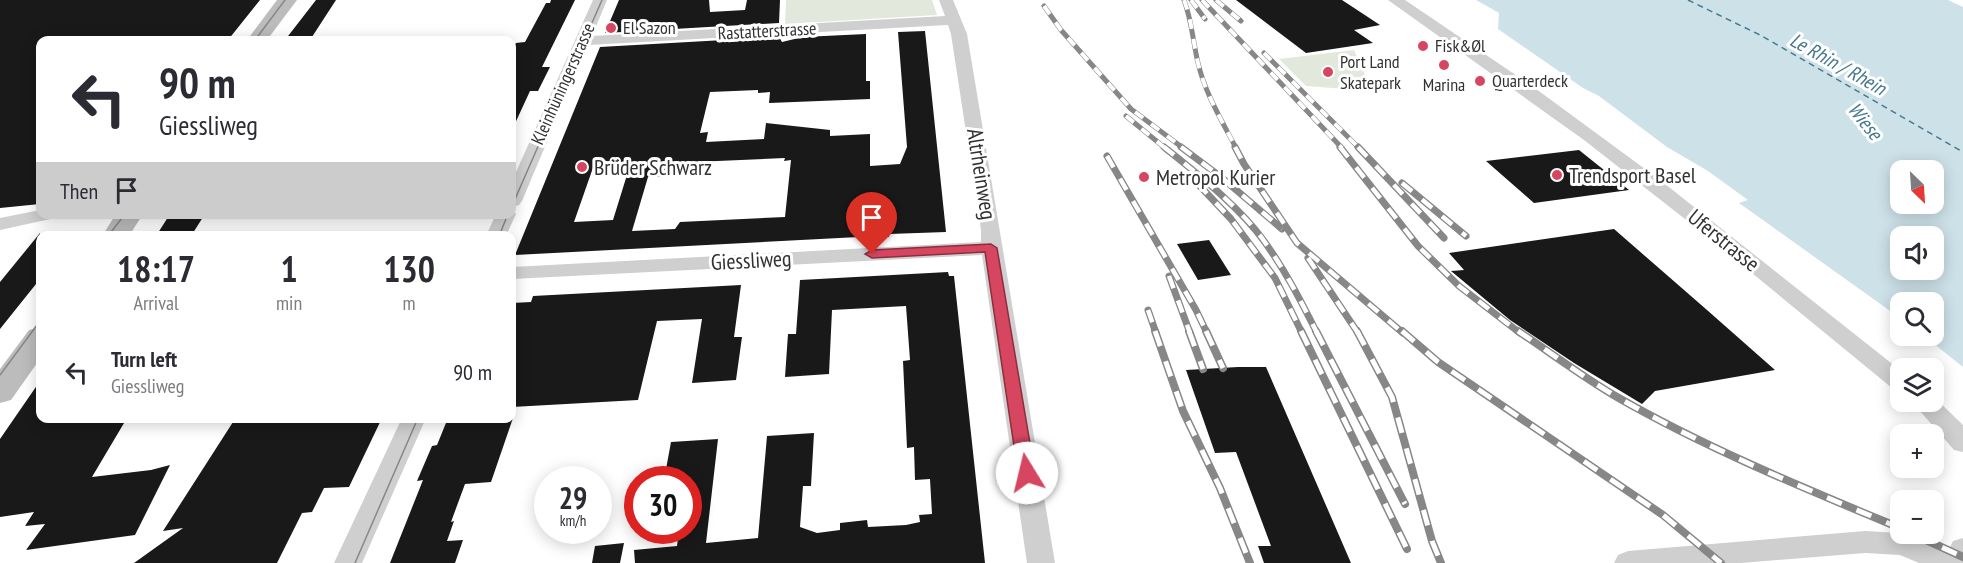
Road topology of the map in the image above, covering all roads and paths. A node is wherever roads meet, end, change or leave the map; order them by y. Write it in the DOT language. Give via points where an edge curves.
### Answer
graph roads {
  1 [pos="287,0"];
  2 [pos="600,0"];
  3 [pos="1395,0"];
  4 [pos="950,10"];
  5 [pos="260,36"];
  6 [pos="581,41"];
  7 [pos="516,192"];
  8 [pos="36,216"];
  9 [pos="0,224"];
  10 [pos="991,248"];
  11 [pos="516,273"];
  12 [pos="36,342"];
  13 [pos="1890,374"];
  14 [pos="0,392"];
  15 [pos="1934,412"];
  16 [pos="412,423"];
  17 [pos="1963,443"];
  18 [pos="1963,549"];
  19 [pos="348,563"];
  20 [pos="1041,563"];
  21 [pos="1628,563"];
  22 [pos="1948,563"];
  23 [pos="1956,563"];
  1 -- 5 [label="street"];
  2 -- 6 [label="street, Kleinhüningerstrasse"];
  3 -- 13 [label="street, Uferstrasse" via="1532,92 1655,185"];
  4 -- 6 [label="street, Rastatterstrasse"];
  4 -- 10 [label="street, Altrheinweg" via="959,34 988,207"];
  6 -- 7 [label="street, Kleinhüningerstrasse"];
  8 -- 9 [label="street"];
  10 -- 11 [label="street, Giessliweg"];
  10 -- 20 [label="street, Altrheinweg"];
  12 -- 14 [label="street"];
  15 -- 17 [label="street"];
  16 -- 19 [label="street"];
  18 -- 23 [label="street"];
  21 -- 22 [label="street" via="1865,542 1902,544"];
}
